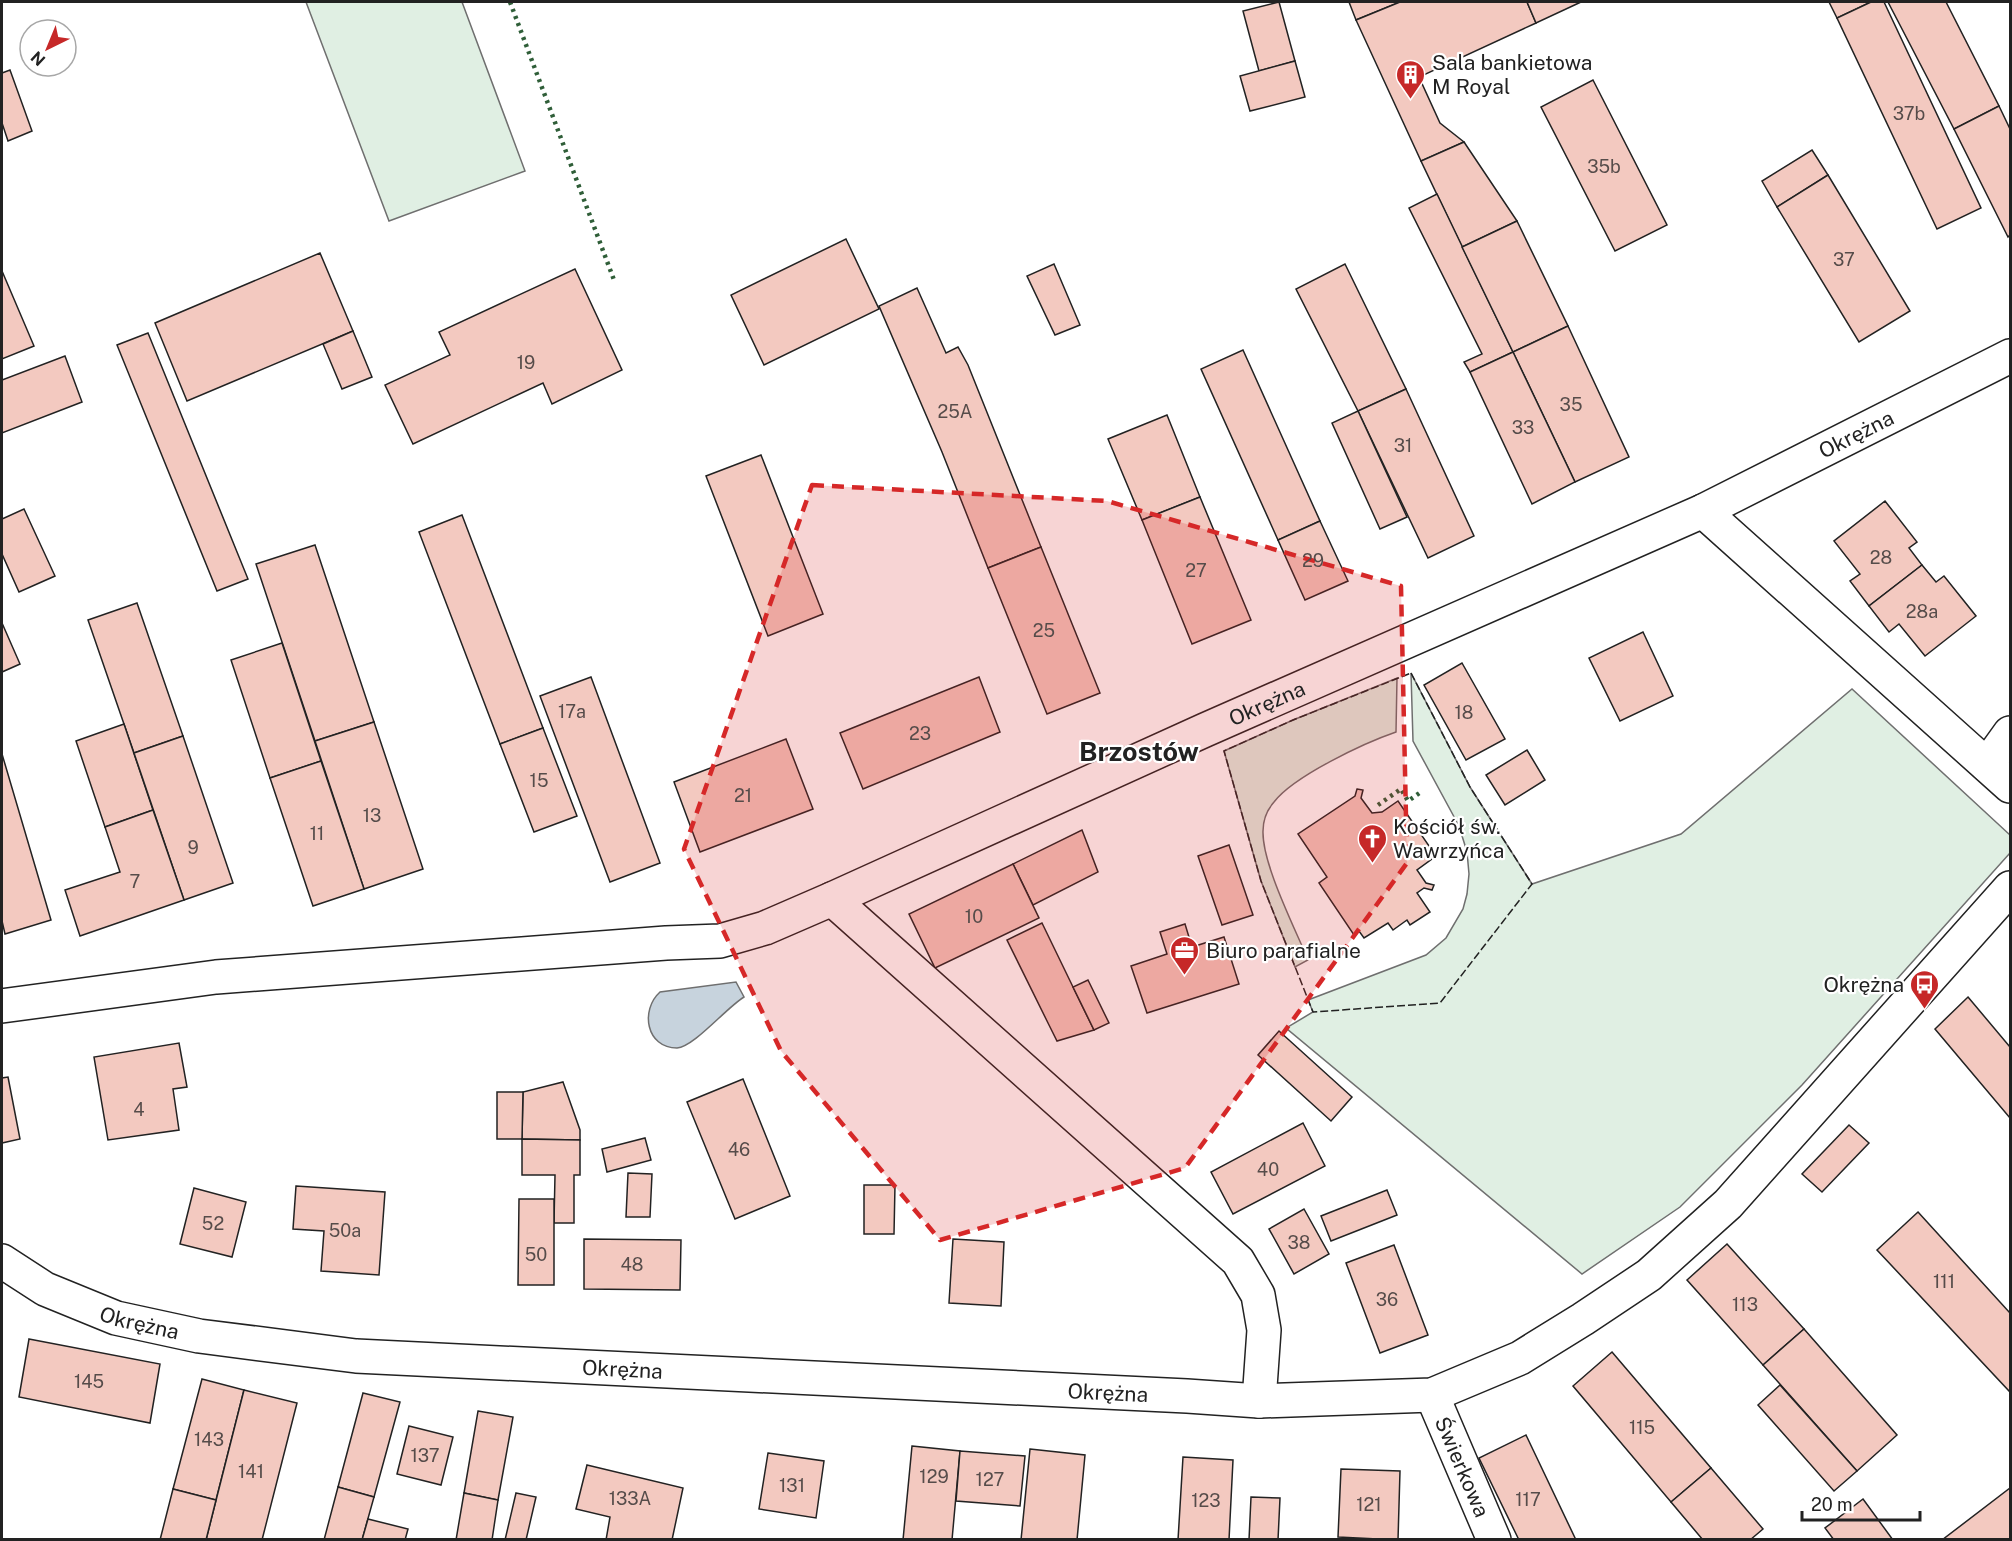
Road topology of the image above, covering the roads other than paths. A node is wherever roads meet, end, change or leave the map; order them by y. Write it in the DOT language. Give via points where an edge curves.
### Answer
graph roads {
  1 [pos="2010,356"];
  2 [pos="1703,511"];
  3 [pos="2010,733"];
  4 [pos="1999,776"];
  5 [pos="2010,888"];
  6 [pos="832,899"];
  7 [pos="2,1006"];
  8 [pos="2,1261"];
  9 [pos="1432,1395"];
  10 [pos="1259,1401"];
  11 [pos="1494,1539"];
  1 -- 2 [label="street, Okrężna"];
  2 -- 4 [label="street"];
  2 -- 6 [label="street, Okrężna"];
  3 -- 4 [label="street"];
  5 -- 9 [label="street, Okrężna" via="1728,1204 1649,1275 1520,1358"];
  6 -- 7 [label="street, Okrężna" via="765,928 720,941 216,976"];
  6 -- 10 [label="street" via="1238,1261 1258,1295 1264,1330"];
  8 -- 10 [label="street, Okrężna" via="45,1289 116,1318 199,1336 356,1356"];
  9 -- 10 [label="street, Okrężna"];
  9 -- 11 [label="street, Świerkowa"];
}
